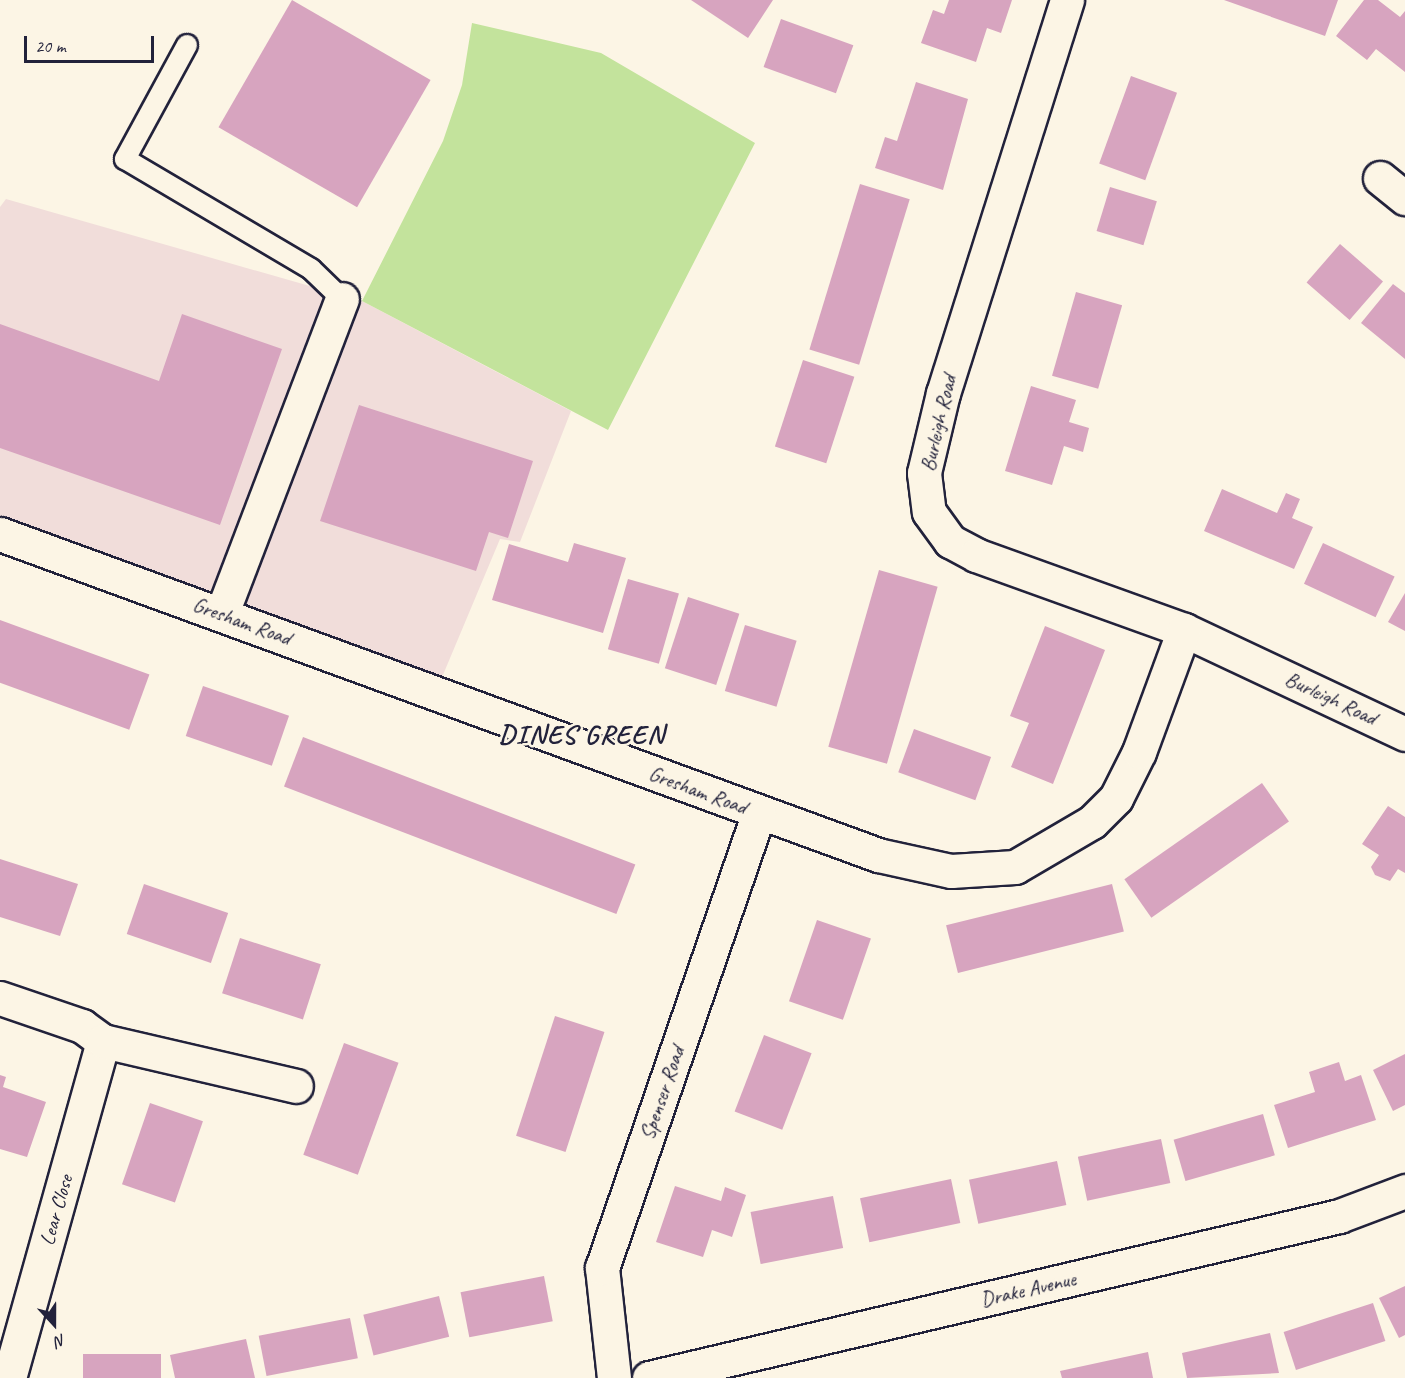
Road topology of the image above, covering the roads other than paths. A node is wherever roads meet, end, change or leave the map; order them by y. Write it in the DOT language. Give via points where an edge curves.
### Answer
graph roads {
  1 [pos="1067,0"];
  2 [pos="187,45"];
  3 [pos="1380,178"];
  4 [pos="1405,198"];
  5 [pos="342,299"];
  6 [pos="0,534"];
  7 [pos="222,613"];
  8 [pos="1184,630"];
  9 [pos="1405,734"];
  10 [pos="759,813"];
  11 [pos="0,998"];
  12 [pos="103,1041"];
  13 [pos="296,1086"];
  14 [pos="1405,1191"];
  15 [pos="9,1378"];
  16 [pos="614,1378"];
  17 [pos="649,1378"];
  1 -- 8 [label="street, Burleigh Road" via="944,393 924,472 929,512 950,541 976,555"];
  2 -- 5 [label="lane" via="124,159 311,269"];
  3 -- 4 [label="street"];
  5 -- 7 [label="street"];
  6 -- 7 [label="street, Gresham Road"];
  7 -- 10 [label="street, Gresham Road"];
  8 -- 9 [label="street, Burleigh Road"];
  8 -- 10 [label="street, Gresham Road" via="1139,752 1116,798 1092,822 1016,867 951,872 878,855"];
  10 -- 16 [label="street, Spenser Road" via="602,1268"];
  11 -- 12 [label="street" via="82,1026"];
  12 -- 13 [label="street"];
  12 -- 15 [label="street, Lear Close"];
  14 -- 17 [label="street, Drake Avenue" via="1339,1216"];
}
